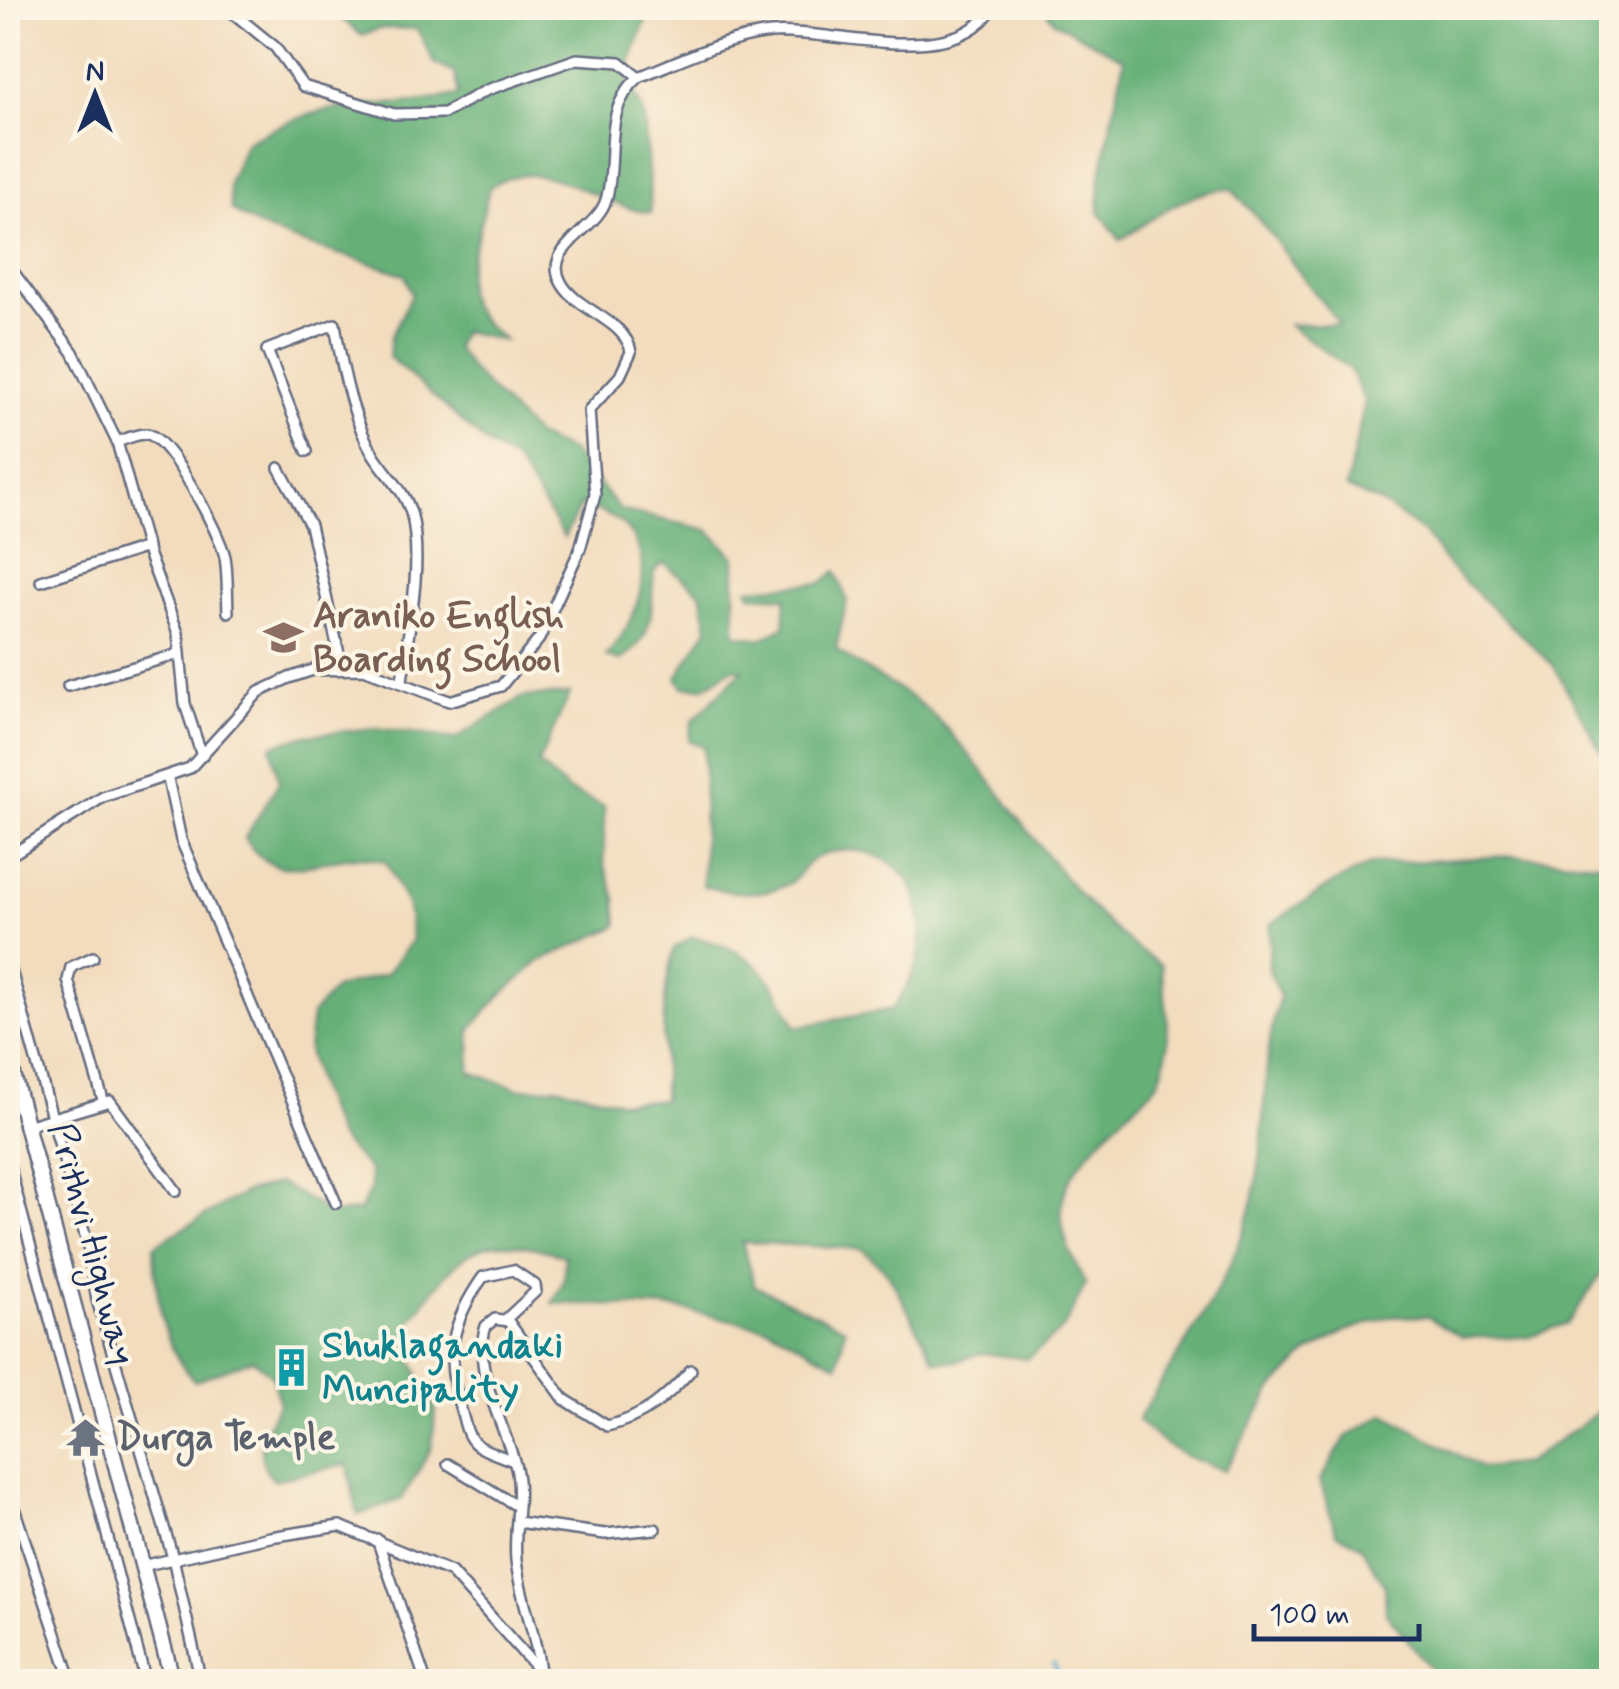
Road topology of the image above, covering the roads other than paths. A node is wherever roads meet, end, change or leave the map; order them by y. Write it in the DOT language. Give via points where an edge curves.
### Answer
graph roads {
  1 [pos="227,8"];
  2 [pos="992,8"];
  3 [pos="639,77"];
  4 [pos="8,265"];
  5 [pos="117,442"];
  6 [pos="308,451"];
  7 [pos="279,468"];
  8 [pos="147,547"];
  9 [pos="41,580"];
  10 [pos="228,612"];
  11 [pos="179,654"];
  12 [pos="342,667"];
  13 [pos="402,681"];
  14 [pos="68,686"];
  15 [pos="202,756"];
  16 [pos="168,779"];
  17 [pos="8,857"];
  18 [pos="92,957"];
  19 [pos="8,960"];
  20 [pos="8,1056"];
  21 [pos="104,1100"];
  22 [pos="51,1119"];
  23 [pos="26,1126"];
  24 [pos="8,1161"];
  25 [pos="176,1191"];
  26 [pos="336,1203"];
  27 [pos="505,1320"];
  28 [pos="691,1370"];
  29 [pos="513,1460"];
  30 [pos="448,1464"];
  31 [pos="8,1490"];
  32 [pos="518,1506"];
  33 [pos="517,1522"];
  34 [pos="656,1529"];
  35 [pos="378,1539"];
  36 [pos="173,1558"];
  37 [pos="142,1566"];
  38 [pos="540,1673"];
  39 [pos="72,1682"];
  40 [pos="146,1682"];
  41 [pos="173,1682"];
  42 [pos="202,1682"];
  43 [pos="426,1682"];
  44 [pos="549,1682"];
  1 -- 3 [label="street" via="275,47 303,86 394,114 444,114 487,90 577,59 620,62"];
  2 -- 3 [label="street" via="980,22 944,39 896,46 775,33 743,38"];
  3 -- 13 [label="street" via="616,107 601,212 557,263 566,289 618,332 631,352 620,376 589,410 595,494 580,549 540,639 501,686 450,701"];
  4 -- 5 [label="street" via="73,352"];
  5 -- 8 [label="street"];
  5 -- 10 [label="street" via="145,433 159,438 186,479 216,530"];
  6 -- 13 [label="street" via="267,350 335,324 342,366 374,454 399,484 412,520"];
  7 -- 12 [label="street" via="310,525"];
  8 -- 9 [label="street"];
  8 -- 11 [label="street"];
  11 -- 14 [label="street"];
  11 -- 15 [label="street" via="185,704"];
  12 -- 13 [label="street"];
  12 -- 15 [label="street" via="272,684"];
  15 -- 16 [label="street"];
  16 -- 17 [label="street" via="103,796"];
  16 -- 26 [label="street" via="181,840"];
  18 -- 21 [label="street" via="72,967 68,980"];
  19 -- 22 [label="street"];
  20 -- 23 [label="highway, Prithvi Highway"];
  21 -- 22 [label="street"];
  21 -- 25 [label="street" via="116,1106"];
  22 -- 23 [label="street"];
  22 -- 36 [label="street"];
  23 -- 37 [label="highway, Prithvi Highway"];
  24 -- 40 [label="street"];
  27 -- 28 [label="street" via="564,1400 607,1426 666,1400"];
  27 -- 29 [label="street" via="486,1326 482,1340"];
  27 -- 29 [label="street" via="536,1291 513,1270 484,1277 467,1300 449,1346 450,1368 469,1438"];
  29 -- 32 [label="street"];
  30 -- 32 [label="street"];
  31 -- 39 [label="street"];
  32 -- 33 [label="street"];
  33 -- 34 [label="street" via="605,1534"];
  33 -- 38 [label="street" via="520,1585"];
  35 -- 36 [label="street" via="340,1526"];
  35 -- 38 [label="street" via="451,1572"];
  35 -- 43 [label="street"];
  36 -- 37 [label="street"];
  36 -- 42 [label="street"];
  37 -- 41 [label="highway, Prithvi Highway"];
  38 -- 44 [label="street"];
}
